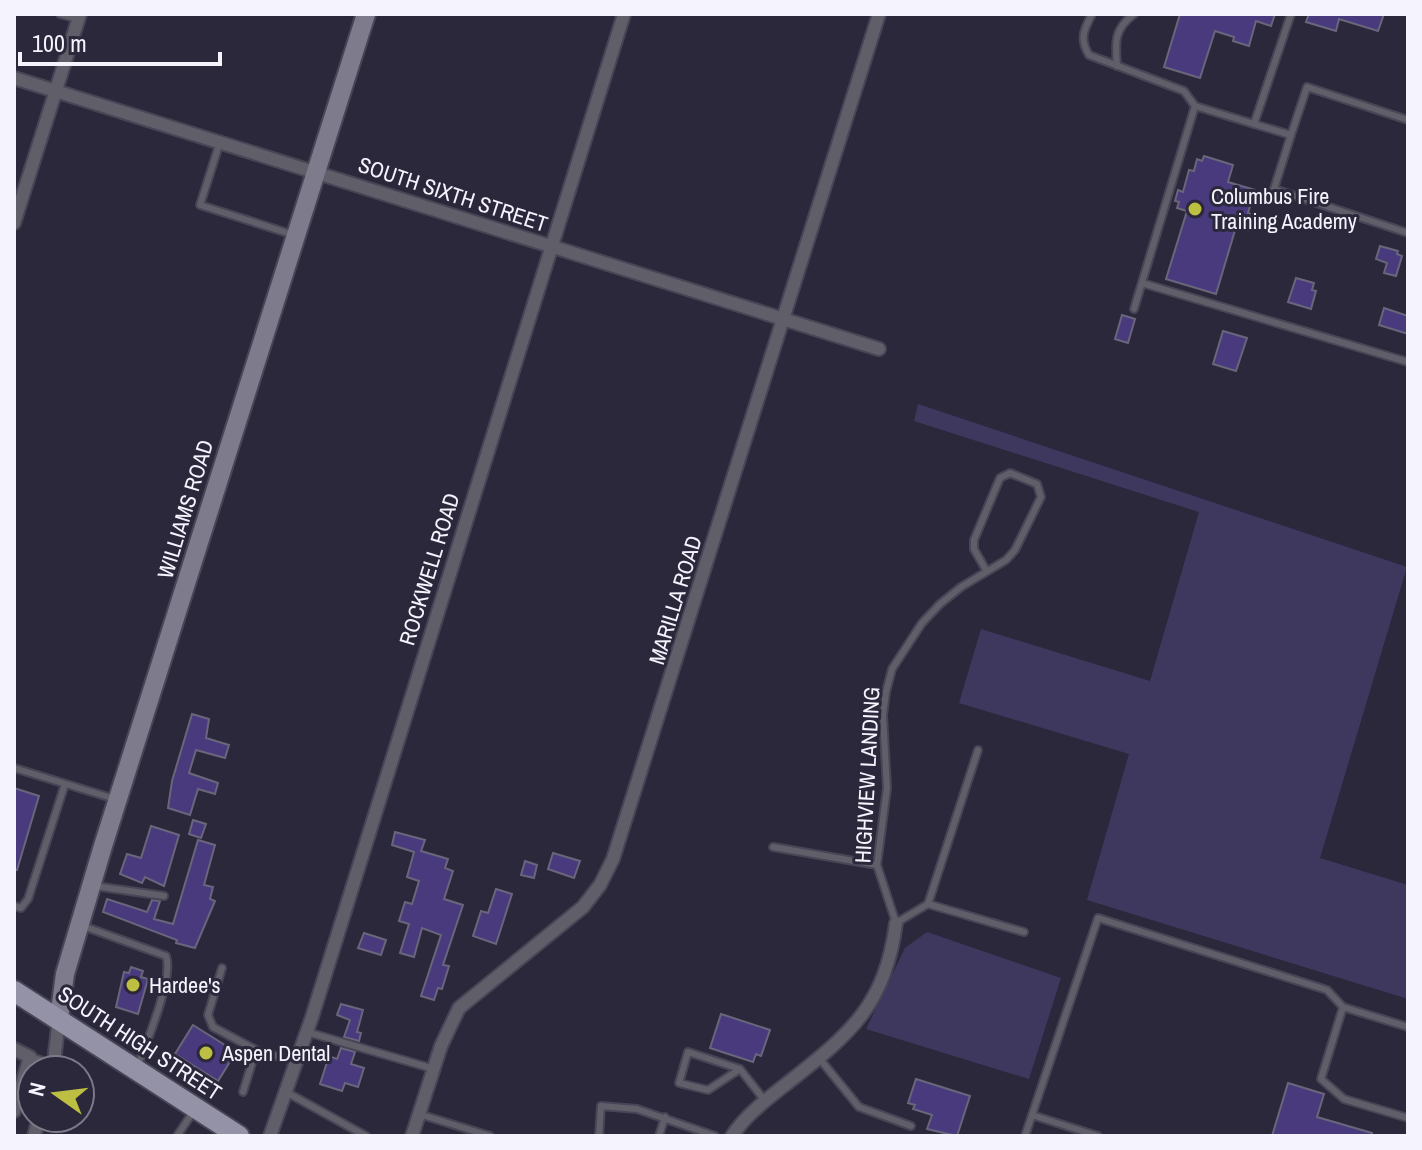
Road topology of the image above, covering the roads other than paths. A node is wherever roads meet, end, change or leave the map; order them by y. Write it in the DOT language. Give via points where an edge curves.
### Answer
graph roads {
  1 [pos="60,14"];
  2 [pos="366,14"];
  3 [pos="624,14"];
  4 [pos="879,14"];
  5 [pos="1092,14"];
  6 [pos="1134,14"];
  7 [pos="1291,14"];
  8 [pos="79,16"];
  9 [pos="1117,66"];
  10 [pos="14,78"];
  11 [pos="56,91"];
  12 [pos="1195,106"];
  13 [pos="1408,120"];
  14 [pos="1254,124"];
  15 [pos="1291,135"];
  16 [pos="220,142"];
  17 [pos="317,173"];
  18 [pos="14,223"];
  19 [pos="1408,233"];
  20 [pos="296,236"];
  21 [pos="551,247"];
  22 [pos="1142,283"];
  23 [pos="1134,309"];
  24 [pos="785,320"];
  25 [pos="879,349"];
  26 [pos="1408,362"];
  27 [pos="986,570"];
  28 [pos="978,750"];
  29 [pos="14,768"];
  30 [pos="65,784"];
  31 [pos="118,800"];
  32 [pos="773,847"];
  33 [pos="877,865"];
  34 [pos="91,886"];
  35 [pos="164,896"];
  36 [pos="928,904"];
  37 [pos="14,906"];
  38 [pos="896,923"];
  39 [pos="80,925"];
  40 [pos="1024,932"];
  41 [pos="222,968"];
  42 [pos="14,991"];
  43 [pos="1343,1007"];
  44 [pos="59,1019"];
  45 [pos="1408,1027"];
  46 [pos="307,1032"];
  47 [pos="256,1050"];
  48 [pos="55,1054"];
  49 [pos="819,1058"];
  50 [pos="296,1062"];
  51 [pos="434,1069"];
  52 [pos="740,1069"];
  53 [pos="136,1070"];
  54 [pos="243,1092"];
  55 [pos="286,1092"];
  56 [pos="765,1101"];
  57 [pos="196,1108"];
  58 [pos="419,1114"];
  59 [pos="1032,1115"];
  60 [pos="665,1117"];
  61 [pos="1408,1118"];
  62 [pos="911,1126"];
  63 [pos="177,1136"];
  64 [pos="239,1136"];
  65 [pos="270,1136"];
  66 [pos="366,1136"];
  67 [pos="412,1136"];
  68 [pos="490,1136"];
  69 [pos="599,1136"];
  70 [pos="659,1136"];
  71 [pos="715,1136"];
  72 [pos="732,1136"];
  73 [pos="1025,1136"];
  74 [pos="1098,1136"];
  1 -- 8 [label="lane"];
  2 -- 17 [label="main road, WILLIAMS ROAD"];
  3 -- 21 [label="street, ROCKWELL ROAD"];
  4 -- 24 [label="street, MARILLA ROAD"];
  5 -- 9 [label="lane" via="1083,44 1089,55"];
  6 -- 9 [label="lane" via="1121,24"];
  7 -- 14 [label="lane"];
  8 -- 11 [label="street"];
  9 -- 12 [label="lane" via="1184,91"];
  10 -- 11 [label="street, SOUTH SIXTH STREET"];
  11 -- 16 [label="street, SOUTH SIXTH STREET"];
  11 -- 18 [label="street"];
  12 -- 14 [label="lane"];
  12 -- 22 [label="lane"];
  13 -- 15 [label="lane" via="1307,87"];
  14 -- 15 [label="lane"];
  15 -- 19 [label="lane" via="1274,189"];
  16 -- 17 [label="street, SOUTH SIXTH STREET"];
  16 -- 20 [label="lane" via="200,205"];
  17 -- 20 [label="main road, WILLIAMS ROAD"];
  17 -- 21 [label="street, SOUTH SIXTH STREET"];
  20 -- 31 [label="main road, WILLIAMS ROAD"];
  21 -- 24 [label="street, SOUTH SIXTH STREET"];
  21 -- 46 [label="street, ROCKWELL ROAD"];
  22 -- 23 [label="lane"];
  22 -- 26 [label="lane"];
  24 -- 25 [label="street, SOUTH SIXTH STREET"];
  24 -- 51 [label="street, MARILLA ROAD" via="613,859 583,907 459,1008"];
  27 -- 27 [label="lane, HIGHVIEW LANDING" via="1015,550 1041,497 1037,484 1010,473 1000,478 974,540"];
  27 -- 33 [label="lane, HIGHVIEW LANDING" via="940,604 892,669 883,715 887,788"];
  28 -- 36 [label="lane"];
  29 -- 30 [label="lane"];
  30 -- 31 [label="lane"];
  30 -- 37 [label="lane" via="28,899 21,908"];
  31 -- 34 [label="main road, WILLIAMS ROAD"];
  32 -- 33 [label="lane"];
  33 -- 38 [label="lane, HIGHVIEW LANDING"];
  34 -- 35 [label="lane"];
  34 -- 39 [label="main road, WILLIAMS ROAD"];
  36 -- 38 [label="lane"];
  36 -- 40 [label="lane"];
  38 -- 49 [label="street" via="887,968 862,1018"];
  39 -- 44 [label="main road, WILLIAMS ROAD"];
  39 -- 53 [label="lane" via="166,956 169,964 159,1006"];
  41 -- 47 [label="lane" via="208,1015 213,1027"];
  42 -- 44 [label="main road, SOUTH HIGH STREET"];
  43 -- 45 [label="lane"];
  43 -- 59 [label="lane" via="1327,990 1098,918"];
  43 -- 61 [label="lane" via="1321,1079 1344,1099"];
  44 -- 48 [label="street"];
  44 -- 53 [label="main road, SOUTH HIGH STREET"];
  46 -- 50 [label="street, ROCKWELL ROAD"];
  46 -- 51 [label="lane"];
  47 -- 50 [label="lane"];
  47 -- 54 [label="lane"];
  49 -- 56 [label="street"];
  49 -- 62 [label="lane" via="859,1107"];
  50 -- 55 [label="street, ROCKWELL ROAD"];
  51 -- 58 [label="street, MARILLA ROAD"];
  52 -- 52 [label="lane" via="688,1052 679,1083 708,1090"];
  52 -- 56 [label="lane"];
  53 -- 57 [label="main road, SOUTH HIGH STREET"];
  55 -- 65 [label="street, ROCKWELL ROAD"];
  55 -- 66 [label="lane"];
  56 -- 72 [label="street"];
  57 -- 63 [label="lane"];
  57 -- 64 [label="main road, SOUTH HIGH STREET"];
  58 -- 67 [label="street, MARILLA ROAD"];
  58 -- 68 [label="lane"];
  59 -- 73 [label="lane"];
  59 -- 74 [label="lane"];
  60 -- 69 [label="lane" via="601,1106"];
  60 -- 70 [label="lane"];
  60 -- 71 [label="lane"];
}
